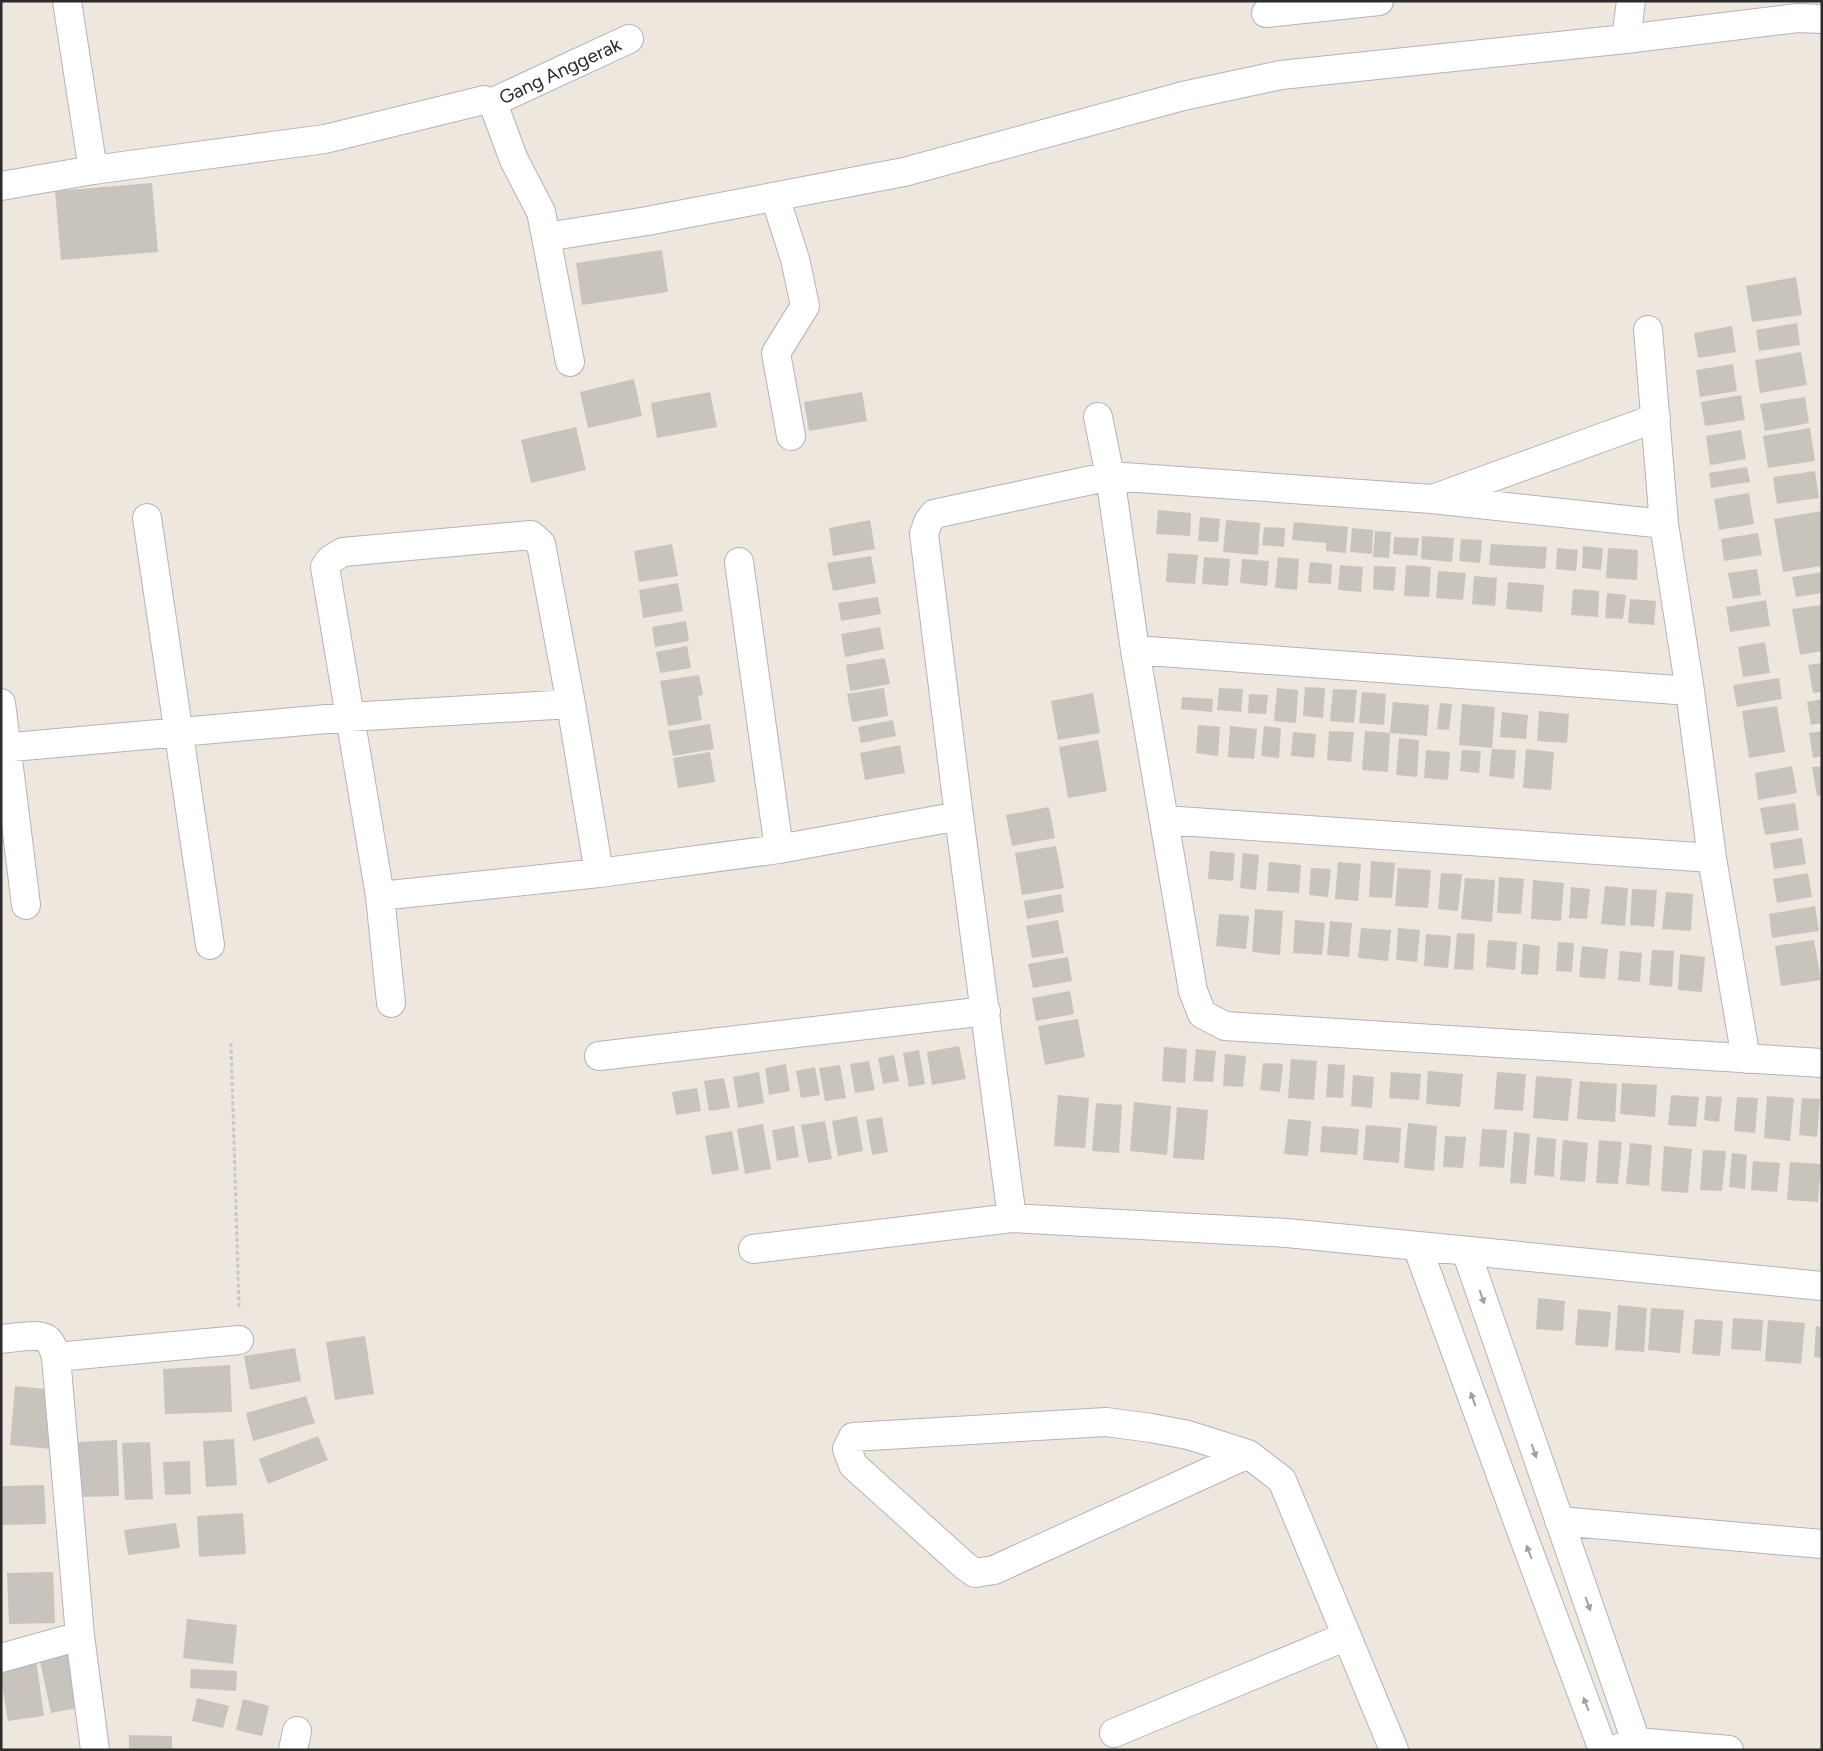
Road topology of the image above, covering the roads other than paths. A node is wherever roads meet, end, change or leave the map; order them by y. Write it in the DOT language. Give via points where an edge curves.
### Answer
graph roads {
  1 [pos="67,1"];
  2 [pos="1379,1"];
  3 [pos="1631,1"];
  4 [pos="1266,12"];
  5 [pos="1822,19"];
  6 [pos="629,39"];
  7 [pos="1626,39"];
  8 [pos="491,103"];
  9 [pos="93,170"];
  10 [pos="1,186"];
  11 [pos="774,196"];
  12 [pos="546,237"];
  13 [pos="1648,330"];
  14 [pos="570,362"];
  15 [pos="1098,417"];
  16 [pos="1656,418"];
  17 [pos="791,436"];
  18 [pos="1110,476"];
  19 [pos="1432,499"];
  20 [pos="147,518"];
  21 [pos="1664,524"];
  22 [pos="739,562"];
  23 [pos="1135,650"];
  24 [pos="1690,691"];
  25 [pos="1,703"];
  26 [pos="571,704"];
  27 [pos="349,717"];
  28 [pos="178,732"];
  29 [pos="5,747"];
  30 [pos="958,816"];
  31 [pos="1165,820"];
  32 [pos="779,849"];
  33 [pos="1712,858"];
  34 [pos="599,873"];
  35 [pos="380,896"];
  36 [pos="26,905"];
  37 [pos="210,945"];
  38 [pos="391,1002"];
  39 [pos="986,1011"];
  40 [pos="598,1056"];
  41 [pos="1746,1059"];
  42 [pos="1822,1064"];
  43 [pos="1012,1218"];
  44 [pos="1417,1246"];
  45 [pos="754,1249"];
  46 [pos="1466,1251"];
  47 [pos="1822,1286"];
  48 [pos="1,1339"];
  49 [pos="239,1340"];
  50 [pos="56,1357"];
  51 [pos="1248,1454"];
  52 [pos="1559,1521"];
  53 [pos="1822,1544"];
  54 [pos="80,1636"];
  55 [pos="1347,1636"];
  56 [pos="1,1658"];
  57 [pos="1114,1734"];
  58 [pos="1638,1746"];
  59 [pos="1721,1749"];
  60 [pos="95,1750"];
  61 [pos="1394,1750"];
  62 [pos="1603,1750"];
  63 [pos="1609,1750"];
  64 [pos="1729,1750"];
  1 -- 9 [label="street"];
  2 -- 4 [label="street"];
  3 -- 7 [label="street"];
  5 -- 7 [label="street" via="1798,18"];
  6 -- 8 [label="street, Gang Anggerak"];
  7 -- 11 [label="street" via="1281,74 1183,96 904,172"];
  8 -- 9 [label="street" via="484,100 325,139"];
  8 -- 12 [label="street" via="514,160 542,212"];
  9 -- 10 [label="street"];
  11 -- 12 [label="street"];
  11 -- 17 [label="street" via="795,259 805,306 776,353"];
  12 -- 14 [label="street"];
  13 -- 16 [label="street"];
  15 -- 18 [label="street"];
  16 -- 19 [label="street"];
  16 -- 21 [label="street"];
  18 -- 19 [label="street"];
  18 -- 23 [label="street"];
  18 -- 30 [label="street" via="934,514 928,522 924,534"];
  19 -- 21 [label="street"];
  20 -- 28 [label="street"];
  21 -- 24 [label="street"];
  22 -- 32 [label="street"];
  23 -- 24 [label="street"];
  23 -- 31 [label="street"];
  24 -- 33 [label="street"];
  25 -- 29 [label="street"];
  26 -- 27 [label="street"];
  26 -- 27 [label="street" via="541,544 531,535 343,552 330,560 325,567"];
  26 -- 34 [label="street"];
  27 -- 28 [label="street"];
  27 -- 35 [label="street"];
  28 -- 29 [label="street"];
  28 -- 37 [label="street"];
  29 -- 36 [label="street"];
  30 -- 32 [label="street"];
  30 -- 39 [label="street"];
  31 -- 33 [label="street"];
  31 -- 41 [label="street" via="1193,991 1202,1014 1225,1026"];
  32 -- 34 [label="street"];
  33 -- 41 [label="street"];
  34 -- 35 [label="street"];
  35 -- 38 [label="street"];
  39 -- 40 [label="street"];
  39 -- 43 [label="street"];
  41 -- 42 [label="street"];
  43 -- 44 [label="street" via="1287,1234"];
  43 -- 45 [label="street"];
  44 -- 46 [label="street"];
  62 -- 44 [label="street, one-way"];
  46 -- 47 [label="street"];
  46 -- 52 [label="street, one-way"];
  48 -- 50 [label="street" via="41,1336 48,1339"];
  49 -- 50 [label="street"];
  50 -- 54 [label="street"];
  51 -- 51 [label="street" via="994,1570 975,1573 853,1465 847,1449 853,1437 1106,1422 1188,1435"];
  51 -- 55 [label="street" via="1282,1480"];
  52 -- 53 [label="street"];
  52 -- 58 [label="street, one-way"];
  54 -- 56 [label="street"];
  54 -- 60 [label="street"];
  55 -- 57 [label="street"];
  55 -- 61 [label="street"];
  58 -- 59 [label="street"];
  58 -- 63 [label="street"];
  59 -- 64 [label="street"];
}
